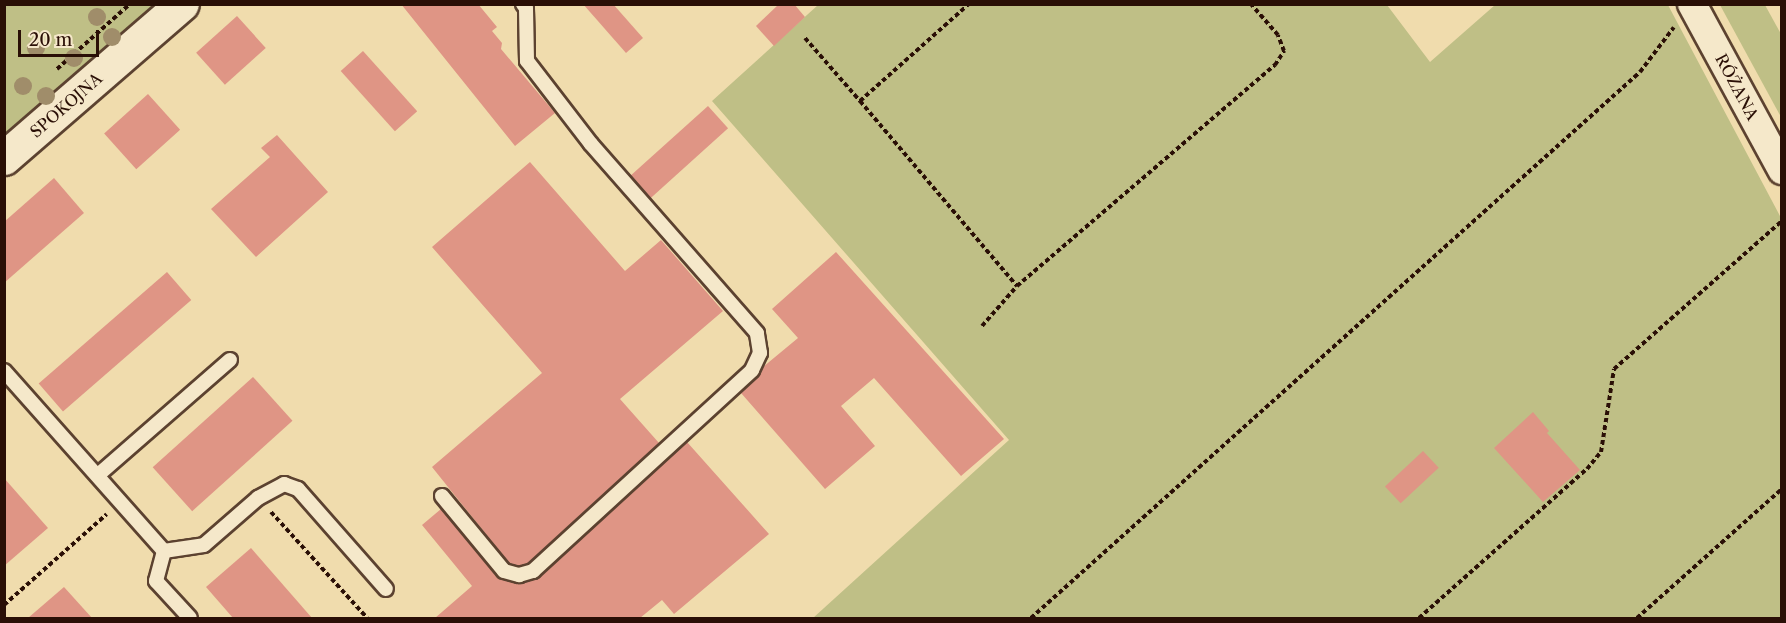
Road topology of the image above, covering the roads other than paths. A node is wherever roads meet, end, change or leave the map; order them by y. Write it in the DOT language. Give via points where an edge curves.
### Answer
graph roads {
  1 [pos="182,4"];
  2 [pos="524,4"];
  3 [pos="1687,11"];
  4 [pos="4,158"];
  5 [pos="1782,170"];
  6 [pos="230,360"];
  7 [pos="4,371"];
  8 [pos="98,475"];
  9 [pos="442,496"];
  10 [pos="164,551"];
  11 [pos="386,589"];
  12 [pos="190,618"];
  1 -- 4 [label="street, SPOKOJNA"];
  2 -- 9 [label="lane" via="527,61 591,144 757,333 760,353 752,370 533,571 504,571"];
  3 -- 5 [label="street, RÓŻANA"];
  6 -- 8 [label="lane"];
  7 -- 8 [label="lane"];
  8 -- 10 [label="lane"];
  10 -- 11 [label="lane" via="204,545 258,498 284,484 298,489"];
  10 -- 12 [label="lane" via="156,580"];
}
